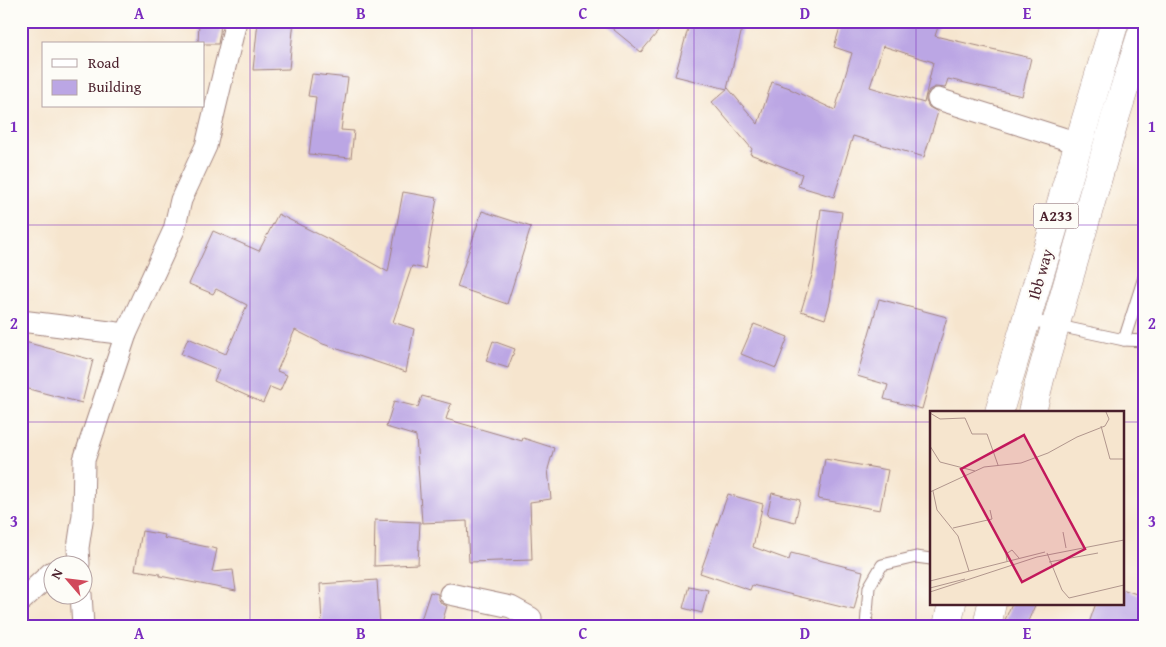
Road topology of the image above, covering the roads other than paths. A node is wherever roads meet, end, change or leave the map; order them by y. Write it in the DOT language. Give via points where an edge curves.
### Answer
graph roads {
  1 [pos="236,21"];
  2 [pos="1115,21"];
  3 [pos="1145,23"];
  4 [pos="938,99"];
  5 [pos="1078,143"];
  6 [pos="1145,274"];
  7 [pos="1026,319"];
  8 [pos="21,321"];
  9 [pos="1056,326"];
  10 [pos="126,334"];
  11 [pos="1124,340"];
  12 [pos="1145,341"];
  13 [pos="1000,411"];
  14 [pos="1032,411"];
  15 [pos="78,554"];
  16 [pos="930,559"];
  17 [pos="42,581"];
  18 [pos="450,594"];
  19 [pos="21,601"];
  20 [pos="82,604"];
  21 [pos="952,604"];
  22 [pos="992,604"];
  23 [pos="83,626"];
  24 [pos="529,626"];
  25 [pos="866,626"];
  26 [pos="946,626"];
  27 [pos="987,626"];
  1 -- 10 [label="street" via="206,146 181,200 174,230"];
  2 -- 5 [label="highway, Ibb way / A233"];
  3 -- 9 [label="highway, A233"];
  4 -- 5 [label="street"];
  5 -- 7 [label="highway, Ibb way / A233"];
  6 -- 11 [label="lane"];
  7 -- 9 [label="lane"];
  7 -- 13 [label="highway, Ibb way / A233"];
  8 -- 10 [label="street"];
  9 -- 11 [label="lane"];
  9 -- 14 [label="highway, A233"];
  10 -- 15 [label="street" via="84,460"];
  11 -- 12 [label="lane"];
  16 -- 25 [label="lane" via="916,557 882,565 869,587"];
  17 -- 19 [label="street"];
  18 -- 24 [label="street" via="511,607 531,618"];
  20 -- 23 [label="street"];
  21 -- 26 [label="highway"];
  22 -- 27 [label="highway"];
}
